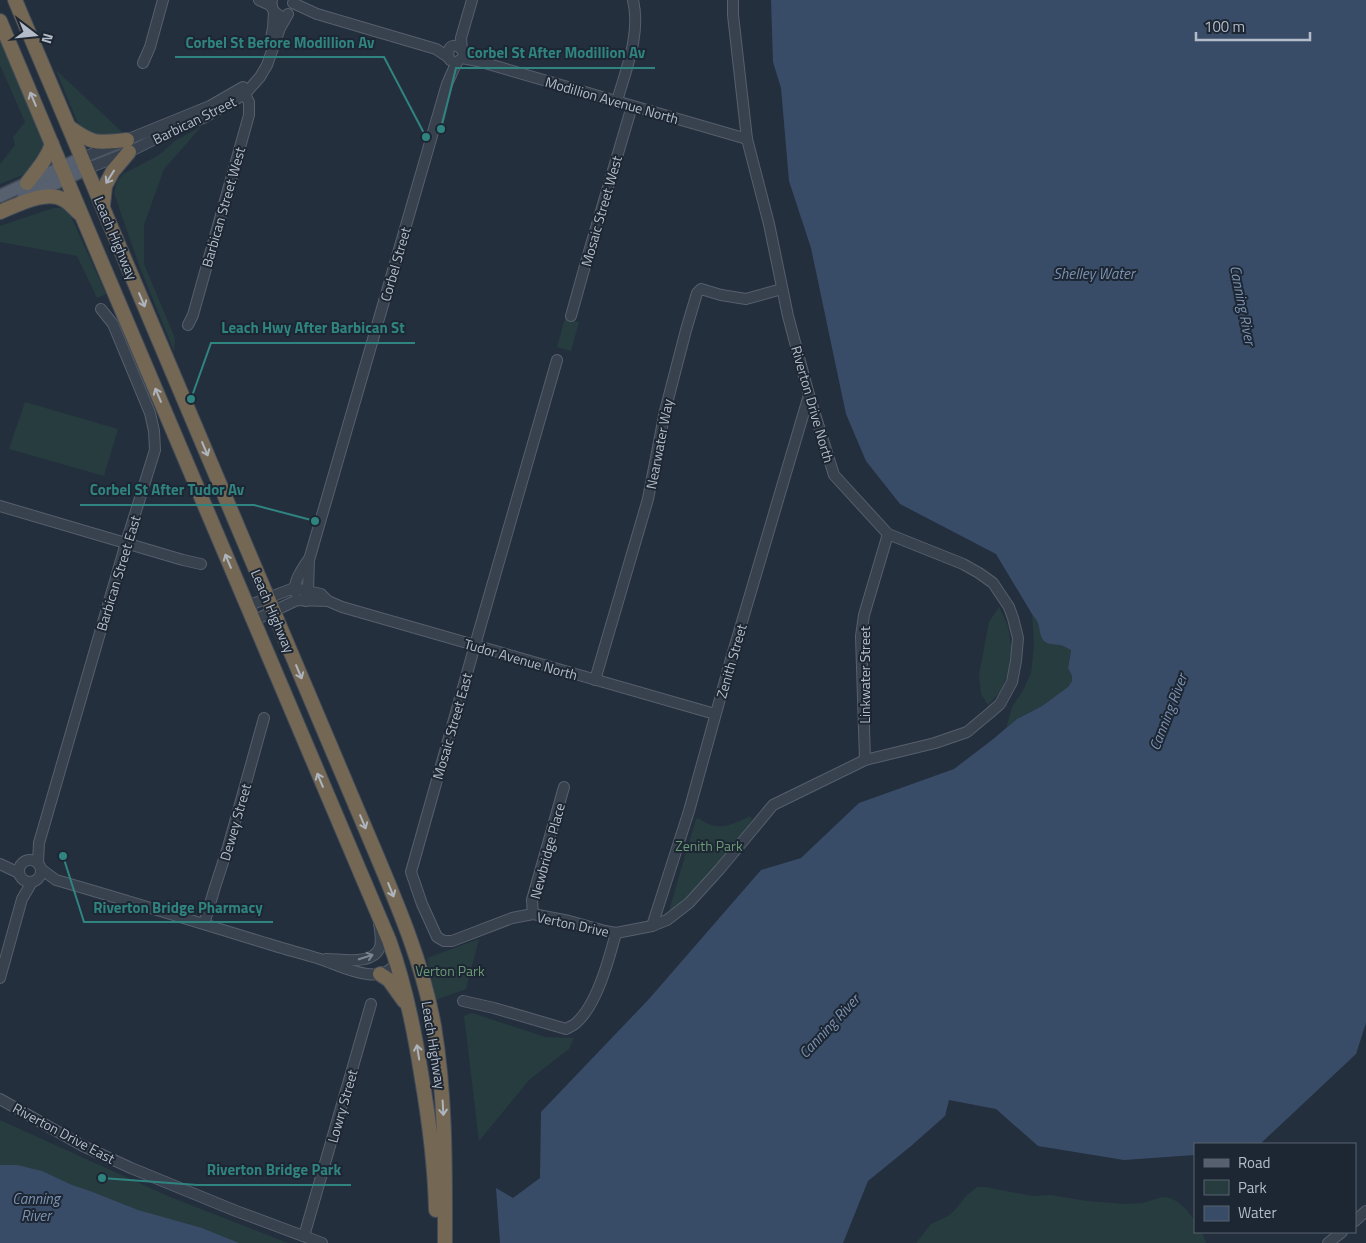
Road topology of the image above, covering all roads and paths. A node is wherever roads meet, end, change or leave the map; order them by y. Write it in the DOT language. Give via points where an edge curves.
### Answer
graph roads {
  1 [pos="15,0"];
  2 [pos="163,0"];
  3 [pos="259,0"];
  4 [pos="472,0"];
  5 [pos="633,0"];
  6 [pos="733,0"];
  7 [pos="273,6"];
  8 [pos="291,7"];
  9 [pos="0,21"];
  10 [pos="455,54"];
  11 [pos="143,63"];
  12 [pos="243,92"];
  13 [pos="617,101"];
  14 [pos="632,106"];
  15 [pos="69,126"];
  16 [pos="747,139"];
  17 [pos="52,144"];
  18 [pos="128,146"];
  19 [pos="84,164"];
  20 [pos="64,172"];
  21 [pos="27,183"];
  22 [pos="0,196"];
  23 [pos="103,206"];
  24 [pos="0,210"];
  25 [pos="81,215"];
  26 [pos="782,289"];
  27 [pos="101,309"];
  28 [pos="571,316"];
  29 [pos="188,325"];
  30 [pos="557,360"];
  31 [pos="809,395"];
  32 [pos="0,506"];
  33 [pos="888,534"];
  34 [pos="126,543"];
  35 [pos="309,560"];
  36 [pos="201,564"];
  37 [pos="294,588"];
  38 [pos="308,590"];
  39 [pos="268,598"];
  40 [pos="301,601"];
  41 [pos="328,601"];
  42 [pos="247,606"];
  43 [pos="273,611"];
  44 [pos="253,621"];
  45 [pos="475,645"];
  46 [pos="595,680"];
  47 [pos="715,714"];
  48 [pos="264,718"];
  49 [pos="865,760"];
  50 [pos="564,787"];
  51 [pos="0,864"];
  52 [pos="29,871"];
  53 [pos="56,880"];
  54 [pos="533,914"];
  55 [pos="379,917"];
  56 [pos="204,924"];
  57 [pos="652,926"];
  58 [pos="407,931"];
  59 [pos="616,934"];
  60 [pos="444,941"];
  61 [pos="318,958"];
  62 [pos="397,963"];
  63 [pos="380,974"];
  64 [pos="0,978"];
  65 [pos="463,1001"];
  66 [pos="371,1004"];
  67 [pos="410,1010"];
  68 [pos="1,1099"];
  69 [pos="1366,1211"];
  70 [pos="1356,1219"];
  71 [pos="1341,1233"];
  72 [pos="304,1236"];
  73 [pos="322,1243"];
  74 [pos="436,1243"];
  75 [pos="444,1243"];
  76 [pos="1328,1243"];
  1 -- 15 [label="highway, Leach Highway"];
  2 -- 11 [label="street"];
  3 -- 7 [label="street"];
  4 -- 10 [label="street, Corbel Street"];
  5 -- 13 [label="street" via="636,21 633,43"];
  6 -- 16 [label="street, Riverton Drive North"];
  7 -- 8 [label="street" via="282,16"];
  7 -- 12 [label="street, Barbican Street" via="274,28 265,56"];
  8 -- 10 [label="street, Modillion Avenue North"];
  8 -- 12 [label="street, Barbican Street" via="267,65 260,77"];
  17 -- 9 [label="highway, Leach Highway, one-way"];
  10 -- 13 [label="street, Modillion Avenue North"];
  10 -- 35 [label="street, Corbel Street" via="455,66 447,84"];
  12 -- 18 [label="street, Barbican Street"];
  12 -- 29 [label="street, Barbican Street West" via="249,102 250,115"];
  13 -- 14 [label="street, Modillion Avenue North"];
  14 -- 16 [label="street, Modillion Avenue North"];
  14 -- 28 [label="street, Mosaic Street West"];
  15 -- 18 [label="highway" via="92,141"];
  15 -- 19 [label="highway, Leach Highway"];
  16 -- 26 [label="street, Riverton Drive North"];
  17 -- 20 [label="highway, Leach Highway"];
  17 -- 21 [label="highway" via="48,155"];
  18 -- 19 [label="street, Barbican Street"];
  18 -- 23 [label="highway, one-way" via="105,186"];
  19 -- 20 [label="main road"];
  19 -- 23 [label="highway, Leach Highway"];
  20 -- 21 [label="main road"];
  20 -- 24 [label="main road"];
  20 -- 25 [label="highway, Leach Highway"];
  21 -- 22 [label="main road"];
  23 -- 39 [label="highway, Leach Highway, one-way"];
  24 -- 25 [label="highway" via="36,198 54,196 65,200"];
  42 -- 25 [label="highway, Leach Highway, one-way"];
  26 -- 31 [label="street, Riverton Drive North"];
  26 -- 46 [label="street, Nearwater Way" via="746,299 701,289 698,293 665,411 648,499"];
  27 -- 34 [label="street, Barbican Street East" via="112,324 150,413 154,431 155,450"];
  30 -- 45 [label="street, Mosaic Street East"];
  31 -- 33 [label="street, Riverton Drive North" via="834,475"];
  31 -- 47 [label="street, Zenith Street"];
  32 -- 34 [label="street"];
  33 -- 49 [label="street, Linkwater Street" via="861,636"];
  33 -- 49 [label="street, Riverton Drive North" via="964,564 993,583 1014,618 1018,638 1016,661 1012,682 1000,704 967,732"];
  34 -- 36 [label="street"];
  34 -- 52 [label="street, Barbican Street East"];
  35 -- 37 [label="street, Corbel Street"];
  35 -- 38 [label="street, Corbel Street"];
  37 -- 38 [label="street, Tudor Avenue North"];
  37 -- 39 [label="street, Tudor Avenue North"];
  37 -- 40 [label="street"];
  38 -- 40 [label="street, Corbel Street"];
  38 -- 41 [label="street, Tudor Avenue North" via="321,594"];
  39 -- 42 [label="street, Tudor Avenue North"];
  39 -- 43 [label="highway, Leach Highway"];
  40 -- 41 [label="street, Tudor Avenue North"];
  40 -- 43 [label="street, Tudor Avenue North"];
  41 -- 45 [label="street, Tudor Avenue North"];
  42 -- 44 [label="highway, Leach Highway"];
  43 -- 44 [label="street, Tudor Avenue North"];
  43 -- 58 [label="highway, Leach Highway, one-way"];
  55 -- 44 [label="highway, Leach Highway, one-way"];
  45 -- 46 [label="street, Tudor Avenue North"];
  45 -- 60 [label="street, Mosaic Street East" via="411,872 437,937"];
  46 -- 47 [label="street, Tudor Avenue North"];
  47 -- 57 [label="street, Zenith Street" via="689,811"];
  48 -- 56 [label="street, Dewey Street"];
  49 -- 57 [label="street, Riverton Drive North" via="773,805 689,903 667,920"];
  50 -- 54 [label="street, Newbridge Place" via="532,900"];
  51 -- 52 [label="street"];
  52 -- 53 [label="street"];
  52 -- 53 [label="street" via="48,882"];
  52 -- 64 [label="street"];
  53 -- 56 [label="street"];
  54 -- 59 [label="street, Verton Drive"];
  54 -- 60 [label="street, Verton Drive"];
  61 -- 55 [label="street, one-way" via="358,960 373,956 381,945"];
  55 -- 62 [label="highway, Leach Highway"];
  56 -- 61 [label="street"];
  57 -- 59 [label="street, Riverton Drive North"];
  58 -- 62 [label="highway" via="406,953"];
  58 -- 75 [label="highway, Leach Highway, one-way" via="432,1017 439,1070 444,1146"];
  59 -- 65 [label="street" via="598,991 584,1015 566,1029"];
  61 -- 63 [label="street" via="346,969"];
  62 -- 63 [label="street" via="391,970"];
  62 -- 67 [label="highway, Leach Highway"];
  63 -- 67 [label="highway" via="389,980"];
  66 -- 72 [label="street, Lowry Street"];
  74 -- 67 [label="highway, Leach Highway, one-way" via="433,1152"];
  68 -- 72 [label="street, Riverton Drive East" via="83,1146 131,1168"];
  69 -- 70 [label="street"];
  71 -- 76 [label="street"];
  72 -- 73 [label="street, Riverton Drive East"];
}
